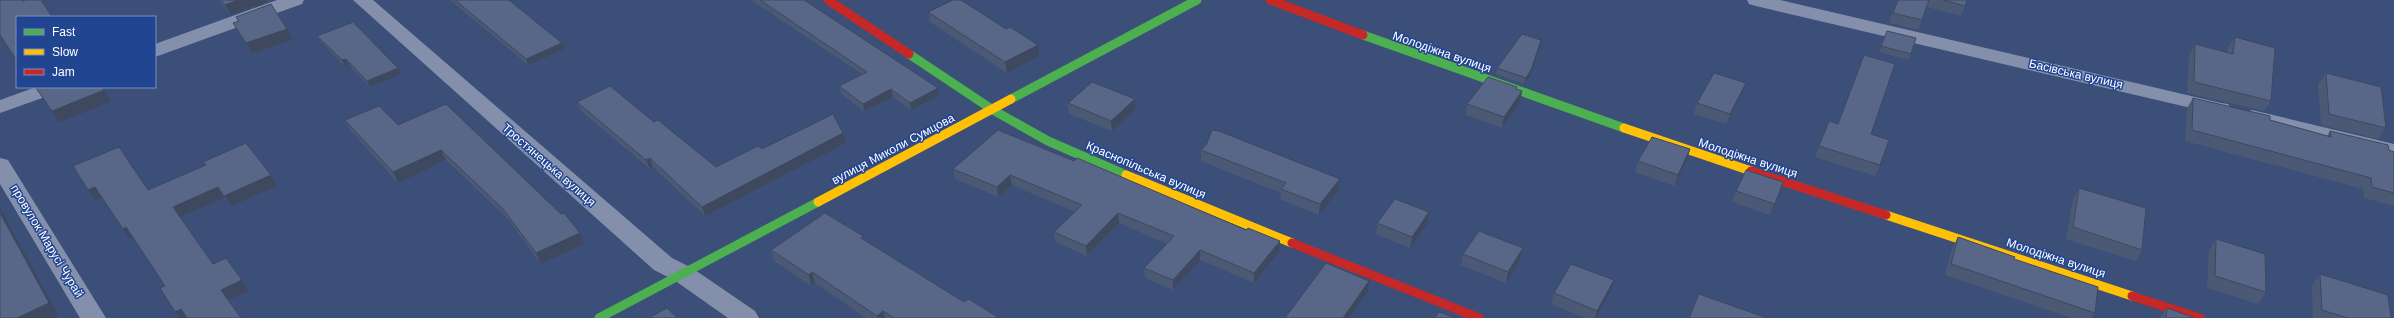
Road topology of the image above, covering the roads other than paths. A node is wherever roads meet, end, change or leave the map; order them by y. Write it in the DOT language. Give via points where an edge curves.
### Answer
graph roads {
  1 [pos="295,0"];
  2 [pos="362,0"];
  3 [pos="828,0"];
  4 [pos="1198,0"];
  5 [pos="1270,0"];
  6 [pos="1756,0"];
  7 [pos="156,51"];
  8 [pos="52,88"];
  9 [pos="0,107"];
  10 [pos="993,110"];
  11 [pos="2394,151"];
  12 [pos="0,165"];
  13 [pos="683,274"];
  14 [pos="93,318"];
  15 [pos="599,318"];
  16 [pos="746,318"];
  17 [pos="1478,318"];
  18 [pos="2200,318"];
  1 -- 7 [label="street"];
  2 -- 13 [label="street, Тростянецька вулиця" via="663,264"];
  3 -- 10 [label="street, Краснопільська вулиця"];
  4 -- 10 [label="street, вулиця Миколи Сумцова"];
  5 -- 18 [label="street, Молодіжна вулиця" via="1375,41 1693,153"];
  6 -- 11 [label="street, Басівська вулиця"];
  8 -- 9 [label="street"];
  10 -- 13 [label="street, вулиця Миколи Сумцова"];
  10 -- 17 [label="street, Краснопільська вулиця" via="1048,141 1149,185"];
  12 -- 14 [label="street, провулок Марусі Чурай"];
  13 -- 15 [label="street, вулиця Миколи Сумцова"];
  13 -- 16 [label="street, Тростянецька вулиця"];
}
